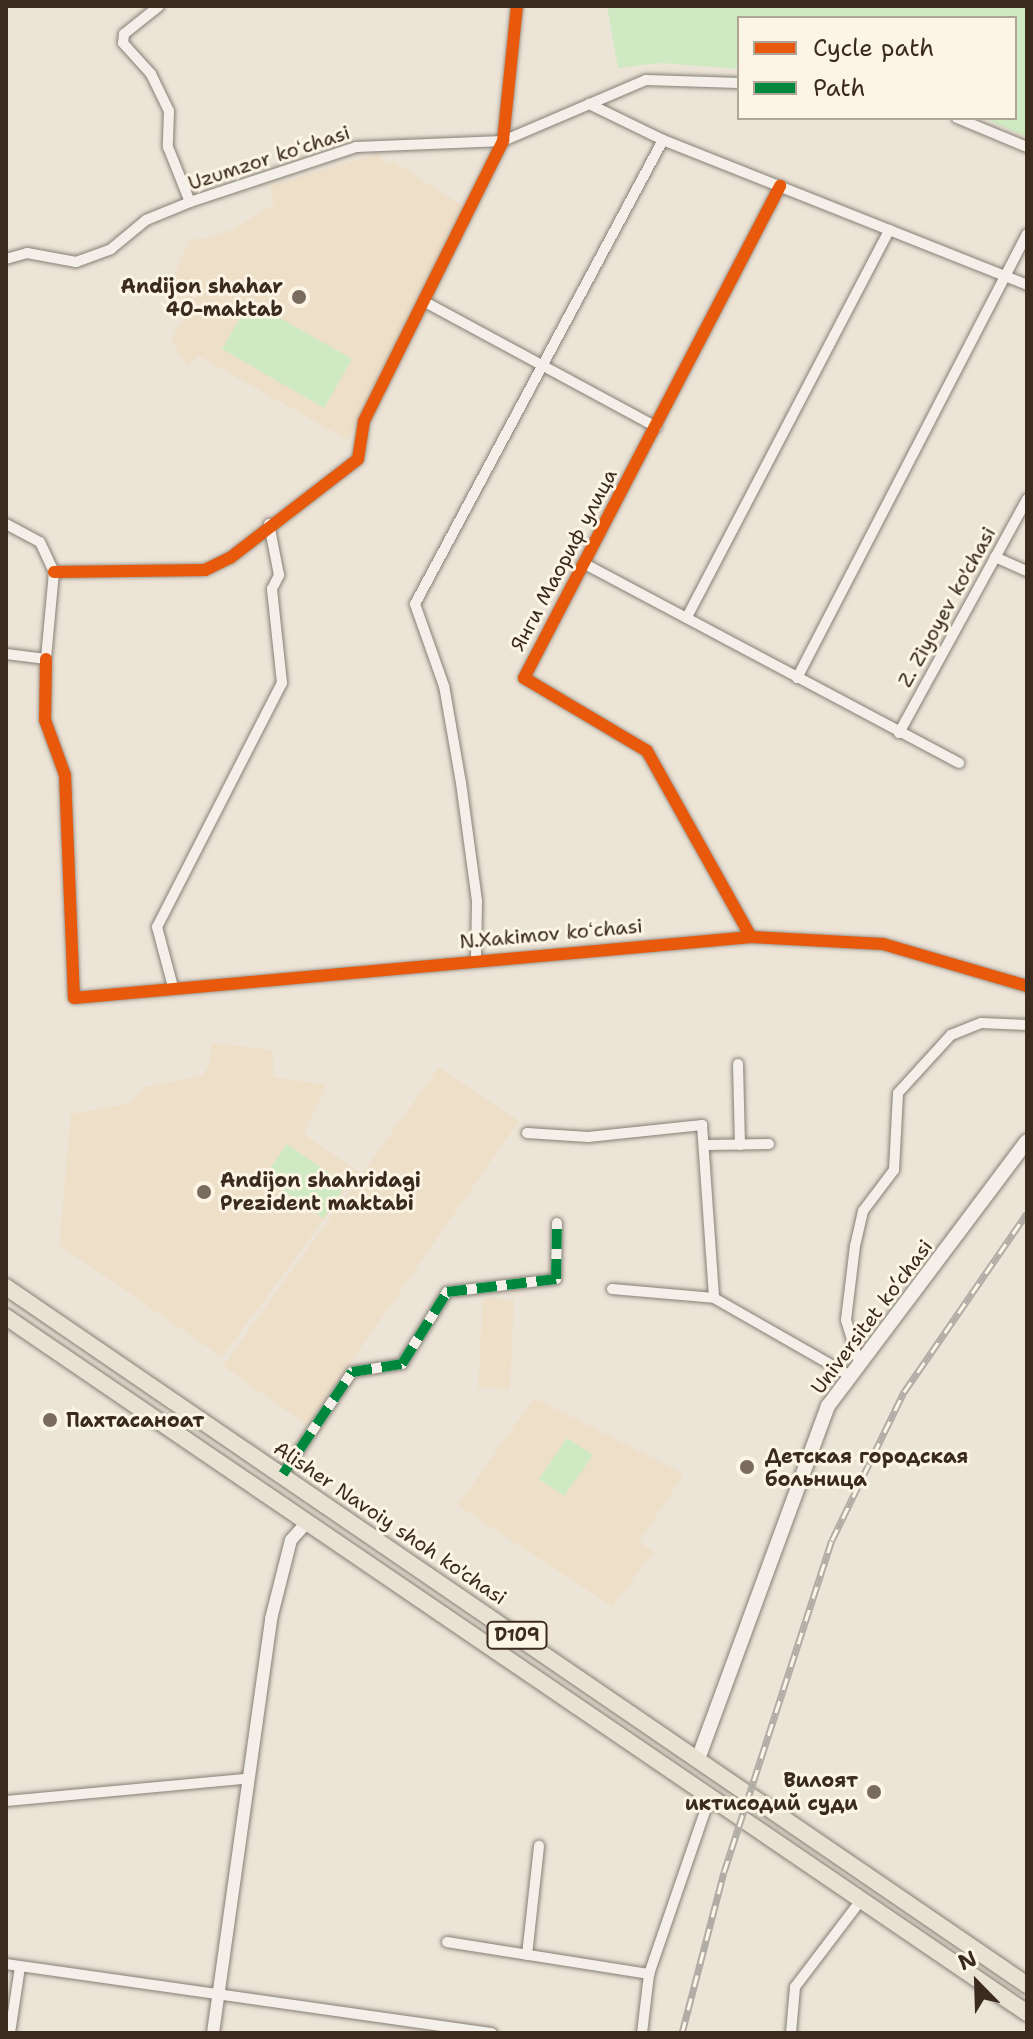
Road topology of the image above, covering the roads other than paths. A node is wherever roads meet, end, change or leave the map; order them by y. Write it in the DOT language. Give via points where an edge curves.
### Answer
graph roads {
  1 [pos="159,6"];
  2 [pos="517,6"];
  3 [pos="737,83"];
  4 [pos="589,104"];
  5 [pos="962,120"];
  6 [pos="663,140"];
  7 [pos="503,141"];
  8 [pos="1027,147"];
  9 [pos="780,186"];
  10 [pos="190,202"];
  11 [pos="889,230"];
  12 [pos="1027,234"];
  13 [pos="6,259"];
  14 [pos="1008,277"];
  15 [pos="1027,285"];
  16 [pos="425,302"];
  17 [pos="547,366"];
  18 [pos="656,427"];
  19 [pos="1027,499"];
  20 [pos="6,524"];
  21 [pos="269,524"];
  22 [pos="995,557"];
  23 [pos="583,563"];
  24 [pos="1027,571"];
  25 [pos="54,572"];
  26 [pos="687,617"];
  27 [pos="6,654"];
  28 [pos="46,659"];
  29 [pos="797,678"];
  30 [pos="899,733"];
  31 [pos="959,763"];
  32 [pos="751,937"];
  33 [pos="476,959"];
  34 [pos="1027,986"];
  35 [pos="173,987"];
  36 [pos="1027,1025"];
  37 [pos="738,1064"];
  38 [pos="527,1133"];
  39 [pos="1027,1141"];
  40 [pos="769,1144"];
  41 [pos="707,1145"];
  42 [pos="740,1145"];
  43 [pos="557,1223"];
  44 [pos="6,1287"];
  45 [pos="612,1289"];
  46 [pos="714,1298"];
  47 [pos="6,1317"];
  48 [pos="88,1343"];
  49 [pos="859,1363"];
  50 [pos="74,1364"];
  51 [pos="849,1375"];
  52 [pos="283,1474"];
  53 [pos="322,1500"];
  54 [pos="307,1522"];
  55 [pos="458,1594"];
  56 [pos="442,1615"];
  57 [pos="698,1759"];
  58 [pos="245,1779"];
  59 [pos="710,1797"];
  60 [pos="6,1801"];
  61 [pos="539,1846"];
  62 [pos="861,1900"];
  63 [pos="447,1942"];
  64 [pos="527,1955"];
  65 [pos="6,1964"];
  66 [pos="20,1967"];
  67 [pos="649,1974"];
  68 [pos="1027,1985"];
  69 [pos="219,1996"];
  70 [pos="1027,2013"];
  71 [pos="447,2030"];
  72 [pos="10,2033"];
  73 [pos="213,2033"];
  74 [pos="492,2033"];
  75 [pos="642,2033"];
  76 [pos="791,2033"];
  1 -- 10 [label="street" via="124,34 123,43 151,74 169,111 168,147"];
  2 -- 7 [label="street"];
  3 -- 4 [label="street, Uzumzor koʻchasi" via="646,80"];
  4 -- 6 [label="street"];
  4 -- 7 [label="street, Uzumzor koʻchasi"];
  5 -- 8 [label="street"];
  6 -- 9 [label="street"];
  6 -- 17 [label="street"];
  7 -- 10 [label="street, Uzumzor koʻchasi" via="356,147"];
  7 -- 16 [label="street"];
  9 -- 11 [label="street"];
  9 -- 18 [label="street, Янги Маориф улица"];
  10 -- 13 [label="street, Uzumzor koʻchasi" via="146,220 111,249 76,262 27,253"];
  11 -- 14 [label="street"];
  11 -- 26 [label="street"];
  12 -- 14 [label="street"];
  14 -- 15 [label="street"];
  14 -- 29 [label="street"];
  16 -- 17 [label="street"];
  16 -- 21 [label="street" via="364,421 358,459"];
  17 -- 18 [label="street"];
  17 -- 33 [label="street" via="415,604 444,686 461,783 477,901"];
  18 -- 23 [label="street, Янги Маориф улица"];
  19 -- 22 [label="street, Z. Ziyoyev ko'chasi"];
  20 -- 25 [label="street" via="40,542"];
  21 -- 25 [label="street" via="230,558 205,570"];
  21 -- 35 [label="street" via="279,575 272,589 282,683 157,927"];
  22 -- 24 [label="street"];
  22 -- 30 [label="street, Z. Ziyoyev ko'chasi"];
  23 -- 26 [label="street"];
  23 -- 32 [label="street, Янги Маориф улица" via="524,678 647,751"];
  25 -- 28 [label="street"];
  26 -- 29 [label="street"];
  27 -- 28 [label="street"];
  28 -- 35 [label="street, N.Xakimov koʻchasi" via="45,720 65,775 74,998"];
  29 -- 30 [label="street"];
  30 -- 31 [label="street"];
  32 -- 33 [label="street, N.Xakimov koʻchasi"];
  32 -- 34 [label="street, N.Xakimov koʻchasi" via="883,944"];
  33 -- 35 [label="street, N.Xakimov koʻchasi" via="397,972"];
  36 -- 49 [label="street" via="981,1023 951,1035 898,1093 894,1170 863,1211 855,1246 846,1320"];
  37 -- 42 [label="street"];
  38 -- 41 [label="street" via="588,1137 691,1123 702,1125"];
  39 -- 49 [label="main road, Universitet kо‘chasi"];
  40 -- 42 [label="street"];
  41 -- 42 [label="street"];
  41 -- 46 [label="street"];
  43 -- 52 [label="street" via="556,1279 447,1292 402,1364 352,1372"];
  44 -- 48 [label="main road, Alisher Navoiy shoh ko'chasi / D109"];
  45 -- 46 [label="street"];
  46 -- 51 [label="street"];
  47 -- 50 [label="main road, D109"];
  48 -- 50 [label="main road"];
  48 -- 52 [label="main road, Alisher Navoiy shoh ko'chasi / D109"];
  49 -- 51 [label="main road, Universitet kо‘chasi"];
  50 -- 54 [label="main road, D109"];
  51 -- 57 [label="main road, Universitet kо‘chasi" via="828,1406 786,1509"];
  52 -- 53 [label="main road, Alisher Navoiy shoh ko'chasi / D109"];
  53 -- 54 [label="main road"];
  53 -- 55 [label="main road, Alisher Navoiy shoh ko'chasi / D109"];
  54 -- 56 [label="main road, D109"];
  54 -- 58 [label="street" via="291,1540 271,1619"];
  55 -- 56 [label="main road"];
  55 -- 57 [label="main road, Alisher Navoiy shoh ko'chasi / D109"];
  56 -- 59 [label="main road, D109"];
  57 -- 68 [label="main road, Alisher Navoiy shoh ko'chasi / D109"];
  58 -- 60 [label="street"];
  58 -- 69 [label="street"];
  59 -- 62 [label="main road, D109"];
  59 -- 67 [label="street"];
  61 -- 64 [label="street"];
  62 -- 70 [label="main road, D109"];
  62 -- 76 [label="street" via="795,1987"];
  63 -- 64 [label="street"];
  64 -- 67 [label="street"];
  65 -- 66 [label="street"];
  66 -- 69 [label="street"];
  66 -- 72 [label="street"];
  67 -- 75 [label="street"];
  69 -- 71 [label="street"];
  69 -- 73 [label="street"];
  71 -- 74 [label="street"];
}
